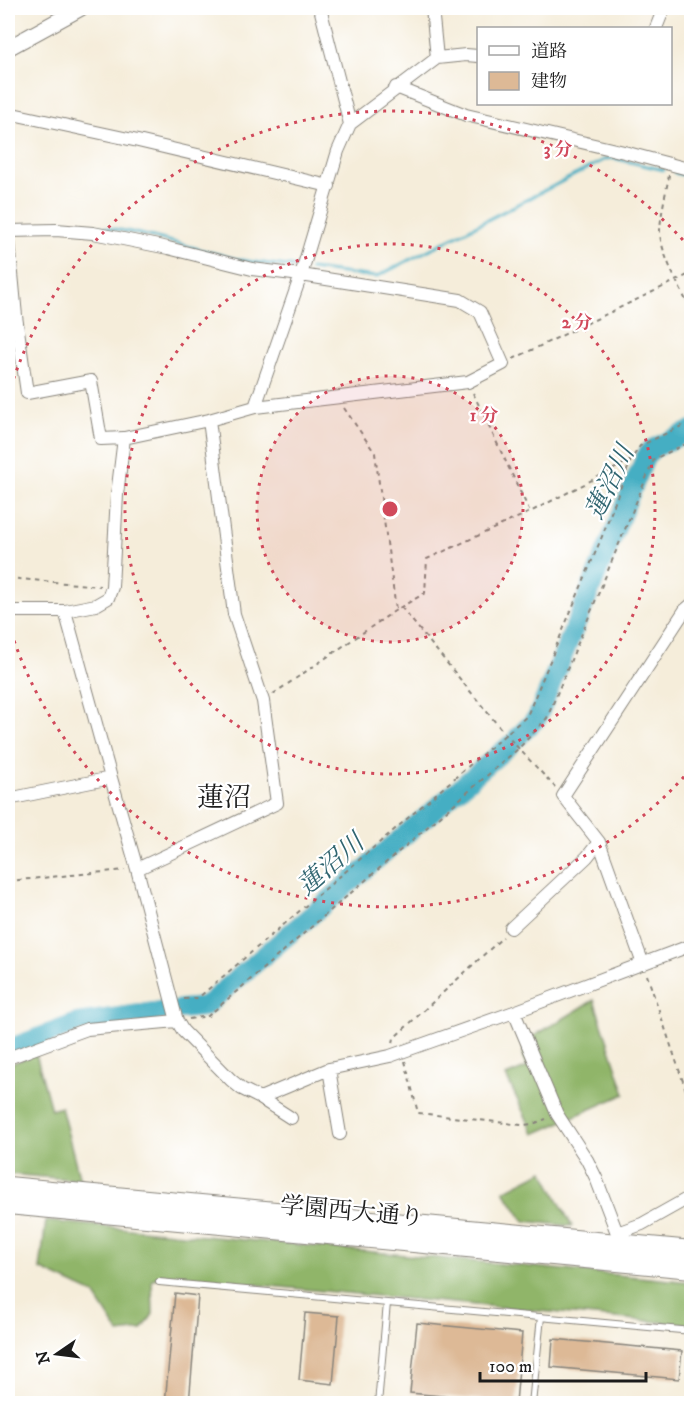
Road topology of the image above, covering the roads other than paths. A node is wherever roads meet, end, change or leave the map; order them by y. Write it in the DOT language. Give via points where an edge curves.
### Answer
graph roads {
  1 [pos="81,8"];
  2 [pos="320,8"];
  3 [pos="432,8"];
  4 [pos="664,8"];
  5 [pos="656,27"];
  6 [pos="8,48"];
  7 [pos="477,56"];
  8 [pos="437,58"];
  9 [pos="396,87"];
  10 [pos="8,113"];
  11 [pos="350,124"];
  12 [pos="692,170"];
  13 [pos="329,186"];
  14 [pos="8,231"];
  15 [pos="301,275"];
  16 [pos="255,407"];
  17 [pos="209,420"];
  18 [pos="123,438"];
  19 [pos="692,604"];
  20 [pos="8,610"];
  21 [pos="65,611"];
  22 [pos="111,778"];
  23 [pos="8,799"];
  24 [pos="599,842"];
  25 [pos="137,869"];
  26 [pos="512,928"];
  27 [pos="692,945"];
  28 [pos="643,964"];
  29 [pos="514,1012"];
  30 [pos="177,1021"];
  31 [pos="8,1058"];
  32 [pos="329,1069"];
  33 [pos="260,1098"];
  34 [pos="291,1118"];
  35 [pos="340,1134"];
  36 [pos="8,1187"];
  37 [pos="692,1196"];
  38 [pos="8,1204"];
  39 [pos="616,1238"];
  40 [pos="692,1251"];
  41 [pos="692,1268"];
  42 [pos="159,1282"];
  43 [pos="387,1303"];
  44 [pos="541,1317"];
  45 [pos="692,1331"];
  46 [pos="378,1404"];
  47 [pos="532,1404"];
  1 -- 6 [label="street"];
  2 -- 11 [label="street"];
  3 -- 8 [label="street"];
  4 -- 5 [label="street"];
  7 -- 8 [label="street"];
  8 -- 9 [label="street"];
  9 -- 11 [label="street"];
  9 -- 12 [label="street" via="466,115"];
  10 -- 13 [label="street"];
  11 -- 13 [label="street"];
  13 -- 15 [label="street"];
  14 -- 15 [label="street" via="93,233 252,269"];
  14 -- 18 [label="street" via="27,393 91,381 100,439"];
  15 -- 16 [label="street"];
  15 -- 16 [label="street" via="460,300 480,312 503,364 468,382"];
  16 -- 17 [label="street"];
  17 -- 18 [label="street"];
  17 -- 25 [label="street" via="234,615 263,701 277,803"];
  18 -- 21 [label="street" via="112,587 102,602"];
  19 -- 24 [label="street" via="563,795"];
  20 -- 21 [label="street"];
  21 -- 22 [label="street"];
  22 -- 23 [label="street"];
  22 -- 25 [label="street"];
  24 -- 26 [label="street"];
  24 -- 28 [label="street"];
  25 -- 30 [label="street"];
  27 -- 28 [label="street"];
  28 -- 29 [label="street"];
  29 -- 32 [label="street" via="396,1054"];
  29 -- 39 [label="street" via="557,1114 587,1160"];
  30 -- 31 [label="street" via="87,1029"];
  30 -- 33 [label="street" via="231,1080"];
  32 -- 33 [label="street"];
  32 -- 35 [label="street"];
  33 -- 34 [label="street"];
  36 -- 39 [label="highway, 学園西大通り"];
  37 -- 39 [label="street"];
  38 -- 41 [label="highway, 学園西大通り"];
  39 -- 40 [label="highway, 学園西大通り"];
  42 -- 43 [label="lane"];
  43 -- 44 [label="lane"];
  43 -- 46 [label="lane"];
  44 -- 45 [label="lane"];
  44 -- 47 [label="lane"];
}
